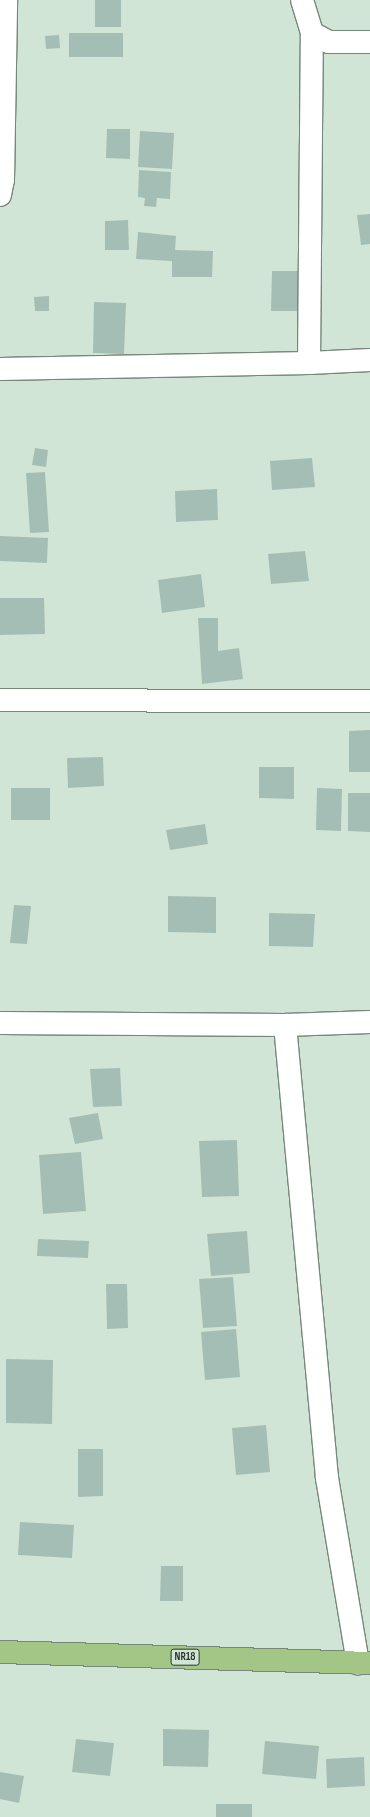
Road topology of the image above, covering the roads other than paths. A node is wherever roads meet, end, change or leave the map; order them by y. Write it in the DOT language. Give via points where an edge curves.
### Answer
graph roads {
  1 [pos="6,0"];
  2 [pos="302,0"];
  3 [pos="312,32"];
  4 [pos="370,42"];
  5 [pos="0,195"];
  6 [pos="370,360"];
  7 [pos="309,363"];
  8 [pos="0,369"];
  9 [pos="0,700"];
  10 [pos="370,701"];
  11 [pos="370,1022"];
  12 [pos="0,1023"];
  13 [pos="285,1025"];
  14 [pos="0,1652"];
  15 [pos="364,1663"];
  1 -- 5 [label="street" via="3,180"];
  2 -- 3 [label="street"];
  3 -- 4 [label="street" via="329,42"];
  3 -- 7 [label="street"];
  6 -- 7 [label="street"];
  7 -- 8 [label="street"];
  9 -- 10 [label="street"];
  11 -- 13 [label="street"];
  12 -- 13 [label="street"];
  13 -- 15 [label="street" via="327,1478"];
  14 -- 15 [label="main road, NR18"];
}
